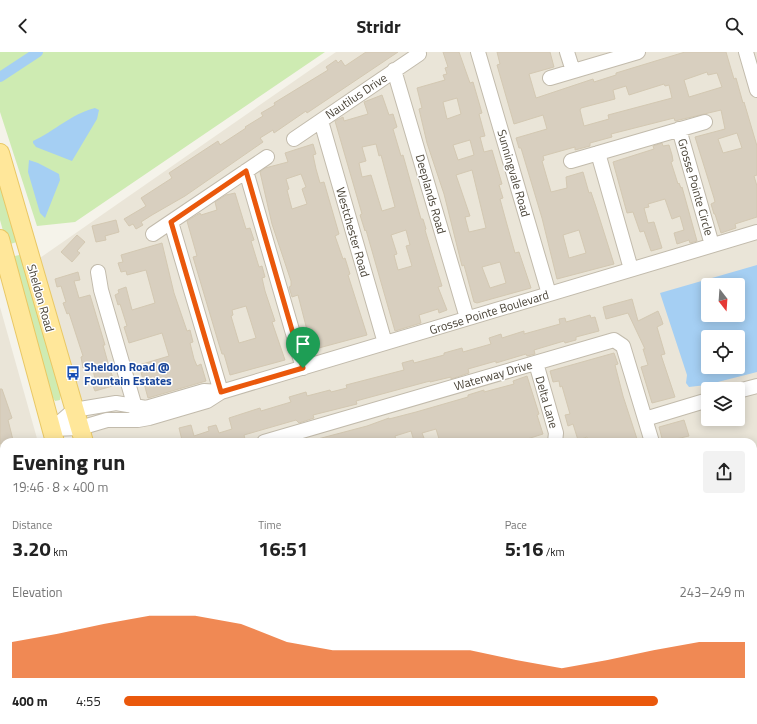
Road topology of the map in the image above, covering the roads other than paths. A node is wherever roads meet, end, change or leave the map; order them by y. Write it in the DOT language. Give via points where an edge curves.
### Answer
graph roads {
  1 [pos="478,52"];
  2 [pos="567,52"];
  3 [pos="638,52"];
  4 [pos="746,52"];
  5 [pos="419,54"];
  6 [pos="394,70"];
  7 [pos="573,71"];
  8 [pos="550,78"];
  9 [pos="757,90"];
  10 [pos="321,121"];
  11 [pos="705,122"];
  12 [pos="679,129"];
  13 [pos="294,139"];
  14 [pos="0,153"];
  15 [pos="598,153"];
  16 [pos="267,157"];
  17 [pos="571,161"];
  18 [pos="246,171"];
  19 [pos="171,222"];
  20 [pos="757,232"];
  21 [pos="153,234"];
  22 [pos="0,239"];
  23 [pos="712,245"];
  24 [pos="631,269"];
  25 [pos="98,272"];
  26 [pos="549,294"];
  27 [pos="467,318"];
  28 [pos="385,343"];
  29 [pos="536,363"];
  30 [pos="303,368"];
  31 [pos="757,386"];
  32 [pos="745,389"];
  33 [pos="221,392"];
  34 [pos="701,402"];
  35 [pos="100,404"];
  36 [pos="74,410"];
  37 [pos="136,413"];
  38 [pos="645,419"];
  39 [pos="103,421"];
  40 [pos="53,435"];
  41 [pos="82,435"];
  42 [pos="284,438"];
  43 [pos="555,438"];
  44 [pos="651,438"];
  1 -- 26 [label="street, Sunningvale Road"];
  2 -- 7 [label="street"];
  3 -- 7 [label="street"];
  4 -- 9 [label="street"];
  5 -- 6 [label="street, Nautilus Drive"];
  6 -- 10 [label="street, Nautilus Drive"];
  6 -- 27 [label="street, Deeplands Road"];
  7 -- 8 [label="street"];
  10 -- 13 [label="street, Nautilus Drive"];
  10 -- 28 [label="street, Westchester Road"];
  11 -- 12 [label="street, Grosse Pointe Circle"];
  12 -- 15 [label="street, Grosse Pointe Circle"];
  12 -- 23 [label="street, Grosse Pointe Circle"];
  14 -- 36 [label="main road, Sheldon Road"];
  15 -- 17 [label="street, Grosse Pointe Circle"];
  15 -- 24 [label="street"];
  16 -- 18 [label="street"];
  18 -- 19 [label="street"];
  18 -- 30 [label="street"];
  19 -- 21 [label="street"];
  19 -- 33 [label="street"];
  20 -- 23 [label="street, Grosse Pointe Boulevard"];
  22 -- 40 [label="main road, Sheldon Road"];
  23 -- 24 [label="street, Grosse Pointe Boulevard"];
  24 -- 26 [label="street, Grosse Pointe Boulevard"];
  25 -- 37 [label="street"];
  26 -- 27 [label="street, Grosse Pointe Boulevard"];
  27 -- 28 [label="street, Grosse Pointe Boulevard"];
  28 -- 30 [label="street, Grosse Pointe Boulevard"];
  29 -- 38 [label="street, Waterway Drive" via="610,340 618,341 623,346"];
  29 -- 42 [label="street, Waterway Drive"];
  29 -- 43 [label="street, Delta Lane"];
  30 -- 33 [label="street, Grosse Pointe Boulevard"];
  31 -- 32 [label="street"];
  33 -- 37 [label="street, Grosse Pointe Boulevard" via="204,391"];
  34 -- 38 [label="street"];
  35 -- 36 [label="street, Grosse Pointe Boulevard"];
  35 -- 37 [label="street, Grosse Pointe Boulevard" via="116,403"];
  35 -- 39 [label="street"];
  36 -- 40 [label="street, Grosse Pointe Boulevard"];
  36 -- 41 [label="main road, Sheldon Road"];
  37 -- 39 [label="street, Grosse Pointe Boulevard"];
  38 -- 44 [label="street, Waterway Drive"];
  39 -- 41 [label="street, Grosse Pointe Boulevard"];
  40 -- 41 [label="street, Grosse Pointe Boulevard"];
}
